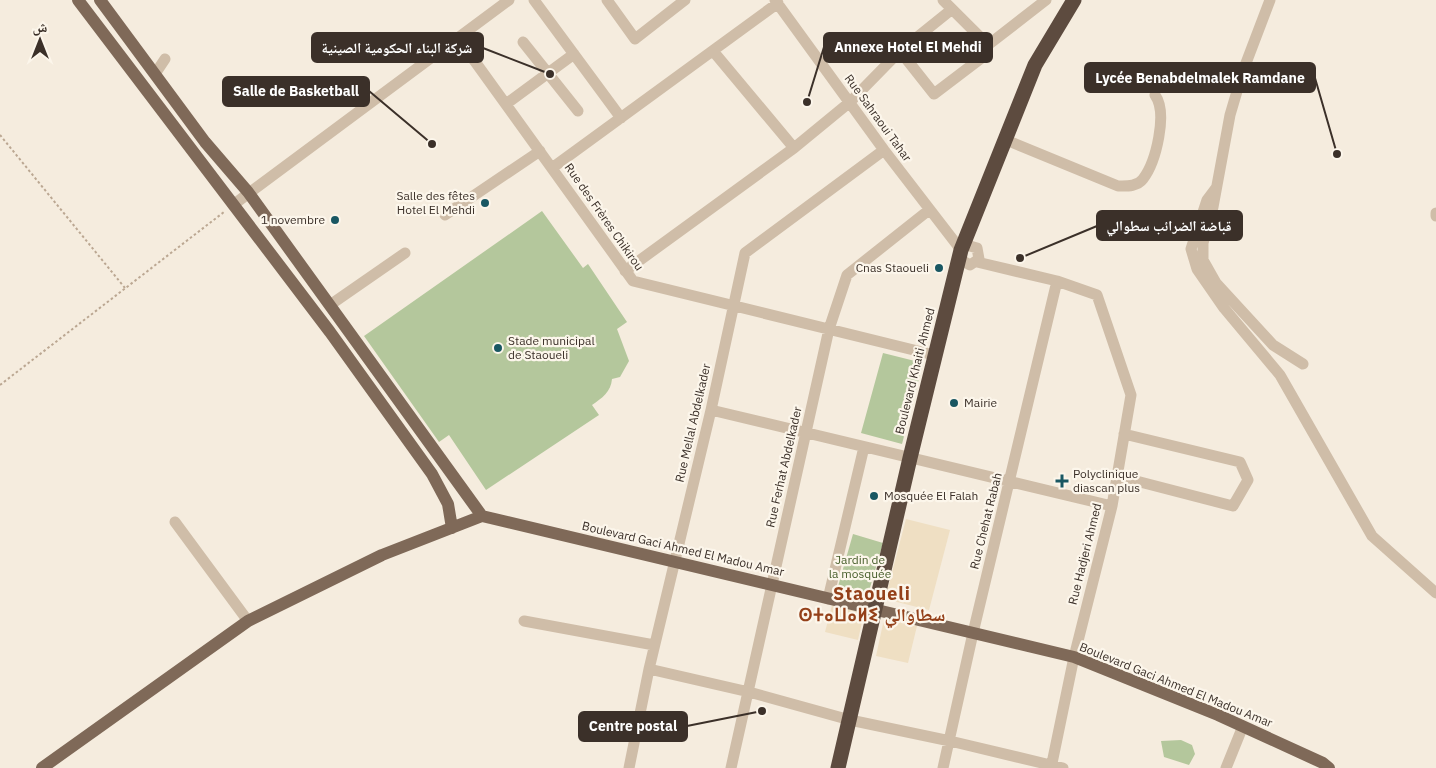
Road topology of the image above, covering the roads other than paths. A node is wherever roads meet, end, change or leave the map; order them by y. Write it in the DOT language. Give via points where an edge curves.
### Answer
graph roads {
  1 [pos="78,0"];
  2 [pos="100,0"];
  3 [pos="509,0"];
  4 [pos="534,0"];
  5 [pos="607,0"];
  6 [pos="685,0"];
  7 [pos="943,0"];
  8 [pos="1046,0"];
  9 [pos="1074,0"];
  10 [pos="1270,0"];
  11 [pos="776,2"];
  12 [pos="951,10"];
  13 [pos="458,38"];
  14 [pos="523,42"];
  15 [pos="988,45"];
  16 [pos="713,51"];
  17 [pos="900,51"];
  18 [pos="574,54"];
  19 [pos="165,59"];
  20 [pos="155,74"];
  21 [pos="548,74"];
  22 [pos="1155,95"];
  23 [pos="850,102"];
  24 [pos="506,104"];
  25 [pos="578,111"];
  26 [pos="621,118"];
  27 [pos="1006,140"];
  28 [pos="794,148"];
  29 [pos="884,150"];
  30 [pos="540,151"];
  31 [pos="552,168"];
  32 [pos="1216,188"];
  33 [pos="248,192"];
  34 [pos="234,205"];
  35 [pos="929,210"];
  36 [pos="445,214"];
  37 [pos="961,250"];
  38 [pos="404,253"];
  39 [pos="977,262"];
  40 [pos="625,271"];
  41 [pos="1057,281"];
  42 [pos="330,305"];
  43 [pos="732,306"];
  44 [pos="829,329"];
  45 [pos="934,355"];
  46 [pos="1303,364"];
  47 [pos="711,410"];
  48 [pos="806,432"];
  49 [pos="1124,434"];
  50 [pos="864,447"];
  51 [pos="910,458"];
  52 [pos="1117,476"];
  53 [pos="1010,482"];
  54 [pos="1112,506"];
  55 [pos="482,516"];
  56 [pos="175,522"];
  57 [pos="452,528"];
  58 [pos="674,562"];
  59 [pos="771,583"];
  60 [pos="1436,592"];
  61 [pos="828,599"];
  62 [pos="875,610"];
  63 [pos="248,621"];
  64 [pos="524,621"];
  65 [pos="973,633"];
  66 [pos="654,645"];
  67 [pos="1074,657"];
  68 [pos="649,669"];
  69 [pos="749,692"];
  70 [pos="850,720"];
  71 [pos="1243,726"];
  72 [pos="950,741"];
  73 [pos="1055,767"];
  74 [pos="42,768"];
  75 [pos="629,768"];
  76 [pos="730,768"];
  77 [pos="838,768"];
  78 [pos="943,768"];
  79 [pos="1226,768"];
  80 [pos="1329,768"];
  1 -- 34 [label="main road"];
  2 -- 20 [label="main road"];
  3 -- 13 [label="street"];
  4 -- 18 [label="street"];
  5 -- 6 [label="street" via="635,39"];
  7 -- 12 [label="street"];
  8 -- 15 [label="street"];
  9 -- 27 [label="highway, Boulevard Khaiti Ahmed" via="1035,64"];
  10 -- 32 [label="street" via="1230,115"];
  11 -- 16 [label="street"];
  11 -- 23 [label="street, Rue Sahraoui Tahar"];
  12 -- 15 [label="street"];
  12 -- 17 [label="street"];
  13 -- 24 [label="street, Rue des Frères Chikirou"];
  13 -- 33 [label="street"];
  14 -- 21 [label="street"];
  15 -- 17 [label="street" via="984,56 934,94"];
  16 -- 26 [label="street"];
  16 -- 28 [label="street"];
  17 -- 23 [label="street"];
  18 -- 21 [label="street"];
  18 -- 26 [label="street"];
  19 -- 20 [label="street"];
  20 -- 33 [label="main road"];
  21 -- 24 [label="street"];
  21 -- 25 [label="street"];
  22 -- 27 [label="street" via="1161,102 1159,142 1142,180 1132,186 1118,186"];
  23 -- 28 [label="street"];
  23 -- 29 [label="street, Rue Sahraoui Tahar"];
  24 -- 30 [label="street, Rue des Frères Chikirou"];
  26 -- 31 [label="street"];
  27 -- 37 [label="highway, Boulevard Khaiti Ahmed"];
  28 -- 40 [label="street"];
  29 -- 35 [label="street, Rue Sahraoui Tahar"];
  29 -- 43 [label="street, Rue Mellal Abdelkader" via="744,253"];
  30 -- 31 [label="street, Rue des Frères Chikirou"];
  30 -- 36 [label="street"];
  31 -- 40 [label="street, Rue des Frères Chikirou"];
  32 -- 46 [label="street" via="1202,244 1203,260 1216,283 1273,345"];
  32 -- 60 [label="street" via="1204,209 1191,249 1197,269 1224,308 1280,375 1372,536"];
  33 -- 34 [label="street"];
  33 -- 42 [label="main road"];
  34 -- 57 [label="main road" via="432,474 448,504"];
  35 -- 37 [label="street, Rue Sahraoui Tahar"];
  35 -- 44 [label="street, Rue Ferhat Abdelkader" via="847,275"];
  37 -- 39 [label="street, Rue Hadjeri Ahmed" via="966,264"];
  37 -- 39 [label="street" via="978,248"];
  37 -- 45 [label="highway, Boulevard Khaiti Ahmed"];
  38 -- 42 [label="street"];
  39 -- 41 [label="street, Rue Hadjeri Ahmed"];
  40 -- 43 [label="street, Rue des Frères Chikirou" via="633,282"];
  41 -- 49 [label="street, Rue Hadjeri Ahmed" via="1097,295 1131,395"];
  41 -- 53 [label="street, Rue Chehat Rabah"];
  42 -- 55 [label="main road"];
  43 -- 44 [label="street, Rue des Frères Chikirou"];
  43 -- 47 [label="street, Rue Mellal Abdelkader"];
  44 -- 45 [label="street, Rue des Frères Chikirou"];
  44 -- 48 [label="street, Rue Ferhat Abdelkader"];
  45 -- 51 [label="highway, Boulevard Khaiti Ahmed"];
  47 -- 48 [label="street"];
  47 -- 58 [label="street, Rue Mellal Abdelkader"];
  48 -- 50 [label="street"];
  48 -- 59 [label="street, Rue Ferhat Abdelkader"];
  49 -- 52 [label="street, Rue Hadjeri Ahmed"];
  49 -- 52 [label="street" via="1240,462 1248,480 1233,506"];
  50 -- 51 [label="street"];
  50 -- 61 [label="street"];
  51 -- 53 [label="street"];
  51 -- 62 [label="highway, Boulevard Khaiti Ahmed"];
  52 -- 54 [label="street, Rue Hadjeri Ahmed"];
  53 -- 54 [label="street"];
  53 -- 65 [label="street, Rue Chehat Rabah"];
  54 -- 67 [label="street, Rue Hadjeri Ahmed"];
  55 -- 57 [label="main road"];
  55 -- 58 [label="main road, Boulevard Gaci Ahmed El Madou Amar"];
  56 -- 63 [label="street"];
  57 -- 63 [label="main road" via="382,555"];
  58 -- 59 [label="main road, Boulevard Gaci Ahmed El Madou Amar"];
  58 -- 66 [label="street, Rue Mellal Abdelkader"];
  59 -- 61 [label="main road, Boulevard Gaci Ahmed El Madou Amar"];
  59 -- 69 [label="street, Rue Ferhat Abdelkader"];
  61 -- 62 [label="main road, Boulevard Gaci Ahmed El Madou Amar"];
  62 -- 65 [label="main road, Boulevard Gaci Ahmed El Madou Amar"];
  62 -- 70 [label="highway, Boulevard Khaiti Ahmed"];
  63 -- 74 [label="main road"];
  64 -- 66 [label="street"];
  65 -- 67 [label="main road, Boulevard Gaci Ahmed El Madou Amar"];
  65 -- 72 [label="street, Rue Chehat Rabah"];
  66 -- 68 [label="street, Rue Mellal Abdelkader"];
  67 -- 71 [label="main road, Boulevard Gaci Ahmed El Madou Amar"];
  67 -- 73 [label="street, Rue Hadjeri Ahmed"];
  68 -- 69 [label="street"];
  68 -- 75 [label="street, Rue Mellal Abdelkader"];
  69 -- 70 [label="street"];
  69 -- 76 [label="street, Rue Ferhat Abdelkader"];
  70 -- 72 [label="street"];
  70 -- 77 [label="highway, Boulevard Khaiti Ahmed"];
  71 -- 79 [label="street"];
  71 -- 80 [label="main road, Boulevard Gaci Ahmed El Madou Amar"];
  72 -- 73 [label="street"];
  72 -- 78 [label="street, Rue Chehat Rabah"];
}
